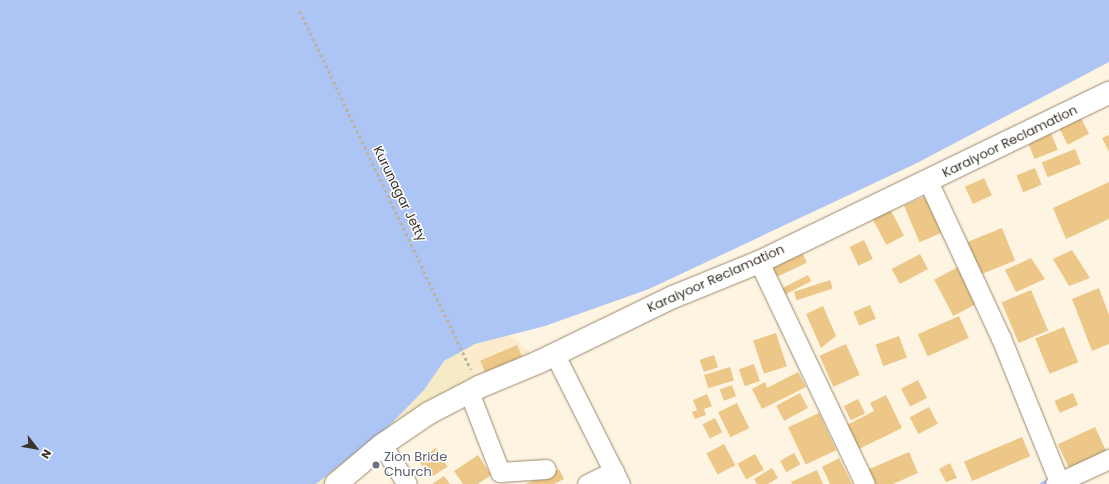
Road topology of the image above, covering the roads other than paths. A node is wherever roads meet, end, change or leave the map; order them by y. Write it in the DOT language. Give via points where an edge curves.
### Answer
graph roads {
  1 [pos="1109,93"];
  2 [pos="928,181"];
  3 [pos="759,262"];
  4 [pos="554,353"];
  5 [pos="474,390"];
  6 [pos="382,445"];
  7 [pos="1109,459"];
  8 [pos="546,469"];
  9 [pos="617,478"];
  10 [pos="1058,483"];
  11 [pos="336,484"];
  12 [pos="406,484"];
  13 [pos="587,484"];
  14 [pos="865,484"];
  1 -- 2 [label="main road, Karaiyoor Reclamation"];
  2 -- 3 [label="main road, Karaiyoor Reclamation"];
  2 -- 10 [label="street" via="1001,338"];
  3 -- 4 [label="main road, Karaiyoor Reclamation" via="673,297"];
  3 -- 14 [label="street"];
  4 -- 5 [label="main road, Karaiyoor Reclamation"];
  4 -- 9 [label="street"];
  5 -- 6 [label="main road, Karaiyoor Reclamation" via="429,413"];
  5 -- 8 [label="street" via="500,472"];
  6 -- 11 [label="main road, Karaiyoor Reclamation"];
  6 -- 12 [label="street"];
  7 -- 10 [label="street"];
  9 -- 13 [label="street"];
}
